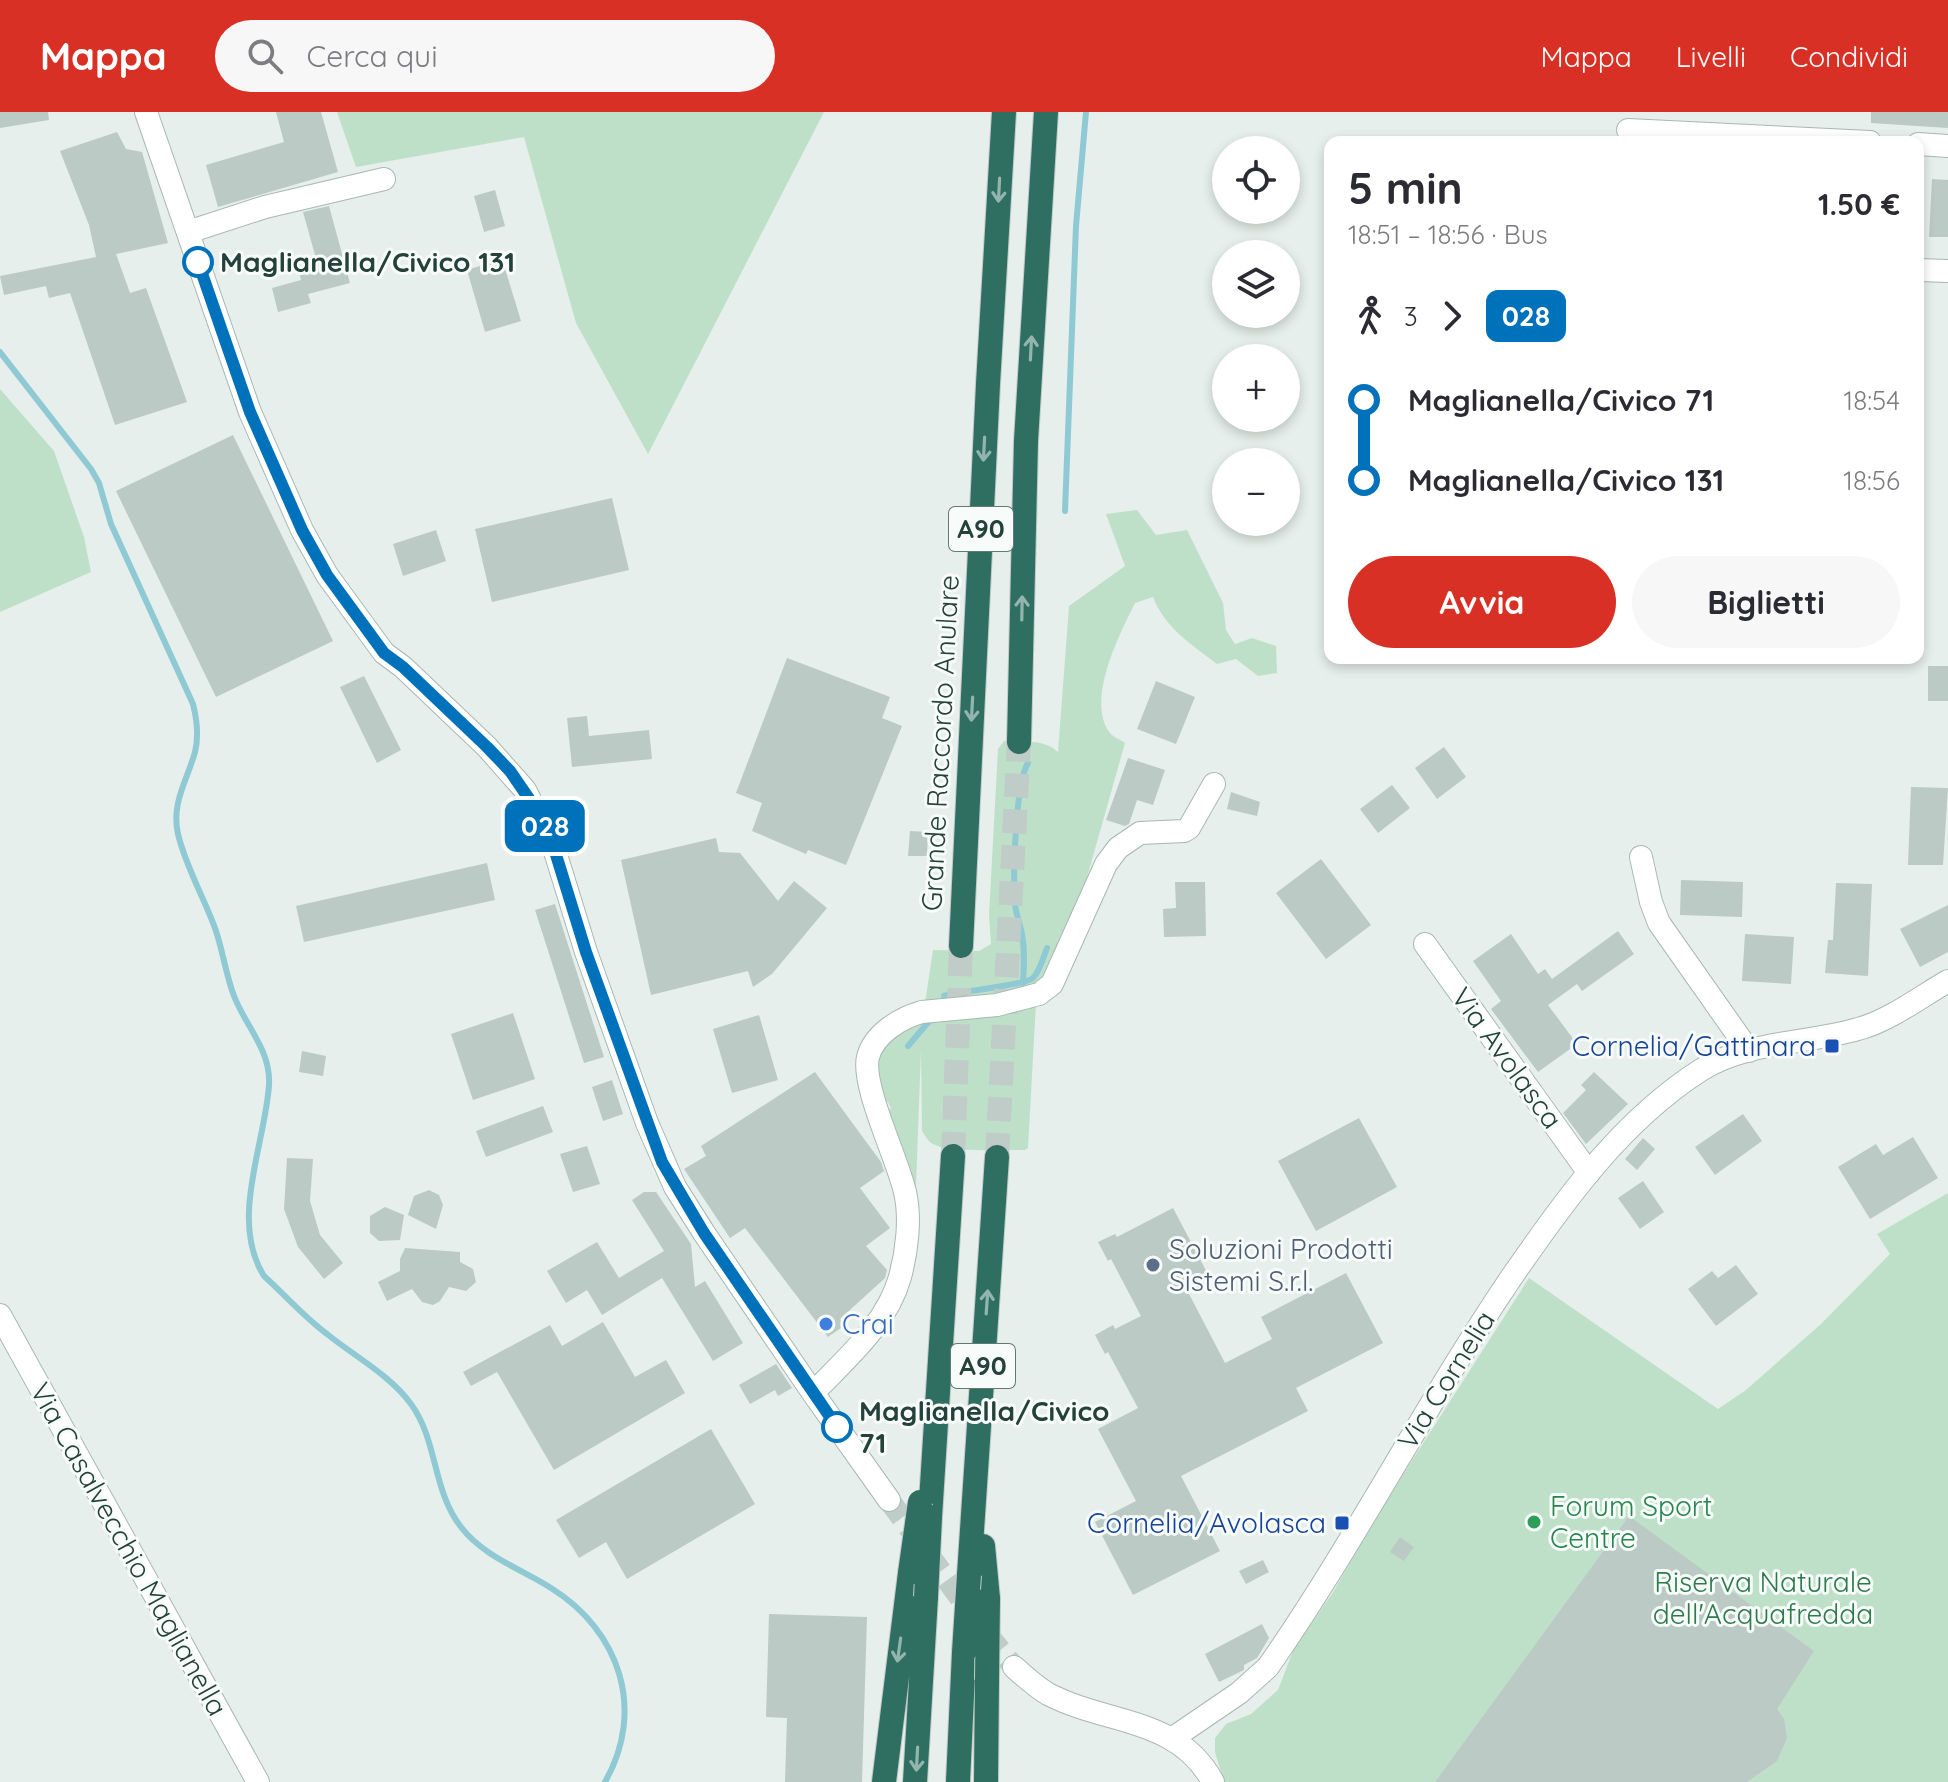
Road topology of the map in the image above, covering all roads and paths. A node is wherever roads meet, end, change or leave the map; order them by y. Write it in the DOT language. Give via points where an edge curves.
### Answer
graph roads {
  1 [pos="146,112"];
  2 [pos="1004,112"];
  3 [pos="1046,112"];
  4 [pos="1707,123"];
  5 [pos="1628,130"];
  6 [pos="1819,136"];
  7 [pos="1924,144"];
  8 [pos="1948,146"];
  9 [pos="384,179"];
  10 [pos="188,232"];
  11 [pos="1924,270"];
  12 [pos="1948,271"];
  13 [pos="1019,742"];
  14 [pos="1214,784"];
  15 [pos="1641,857"];
  16 [pos="1425,944"];
  17 [pos="961,946"];
  18 [pos="1948,981"];
  19 [pos="1749,1051"];
  20 [pos="953,1156"];
  21 [pos="997,1157"];
  22 [pos="1589,1173"];
  23 [pos="0,1315"];
  24 [pos="813,1393"];
  25 [pos="976,1466"];
  26 [pos="889,1500"];
  27 [pos="925,1510"];
  28 [pos="1014,1667"];
  29 [pos="1173,1738"];
  30 [pos="258,1782"];
  31 [pos="884,1782"];
  32 [pos="915,1782"];
  33 [pos="958,1782"];
  34 [pos="986,1782"];
  35 [pos="1213,1782"];
  1 -- 10 [label="street"];
  2 -- 17 [label="highway, Grande Raccordo Anulare / A90, one-way"];
  13 -- 3 [label="highway, A90, one-way" via="1027,426"];
  4 -- 5 [label="street"];
  4 -- 6 [label="street"];
  7 -- 8 [label="street"];
  9 -- 10 [label="street" via="265,207"];
  10 -- 24 [label="street" via="250,412 302,530 327,575 384,653 487,747 534,806 553,845 662,1162"];
  11 -- 12 [label="street"];
  14 -- 24 [label="street, bridge" via="1189,828 1140,833 1118,848 1052,984 1039,994 997,1005 922,1012 882,1033 867,1059 869,1083 906,1196 900,1276 880,1318"];
  15 -- 19 [label="street" via="1659,923"];
  16 -- 22 [label="street, Via Avolasca"];
  18 -- 19 [label="street, Via Cornelia" via="1866,1027"];
  19 -- 22 [label="street, Via Cornelia" via="1716,1061 1665,1096"];
  20 -- 27 [label="highway, A90"];
  25 -- 21 [label="highway, A90, one-way"];
  22 -- 29 [label="street, Via Cornelia" via="1492,1307 1268,1667"];
  23 -- 30 [label="street, Via Casalvecchio Maglianella"];
  24 -- 26 [label="street"];
  25 -- 33 [label="highway, A90, bridge"];
  25 -- 34 [label="highway, bridge" via="988,1599"];
  27 -- 31 [label="highway, one-way, bridge" via="910,1573"];
  27 -- 32 [label="highway, one-way, bridge" via="926,1597"];
  28 -- 29 [label="street" via="1064,1702"];
  29 -- 35 [label="street" via="1198,1758"];
}
